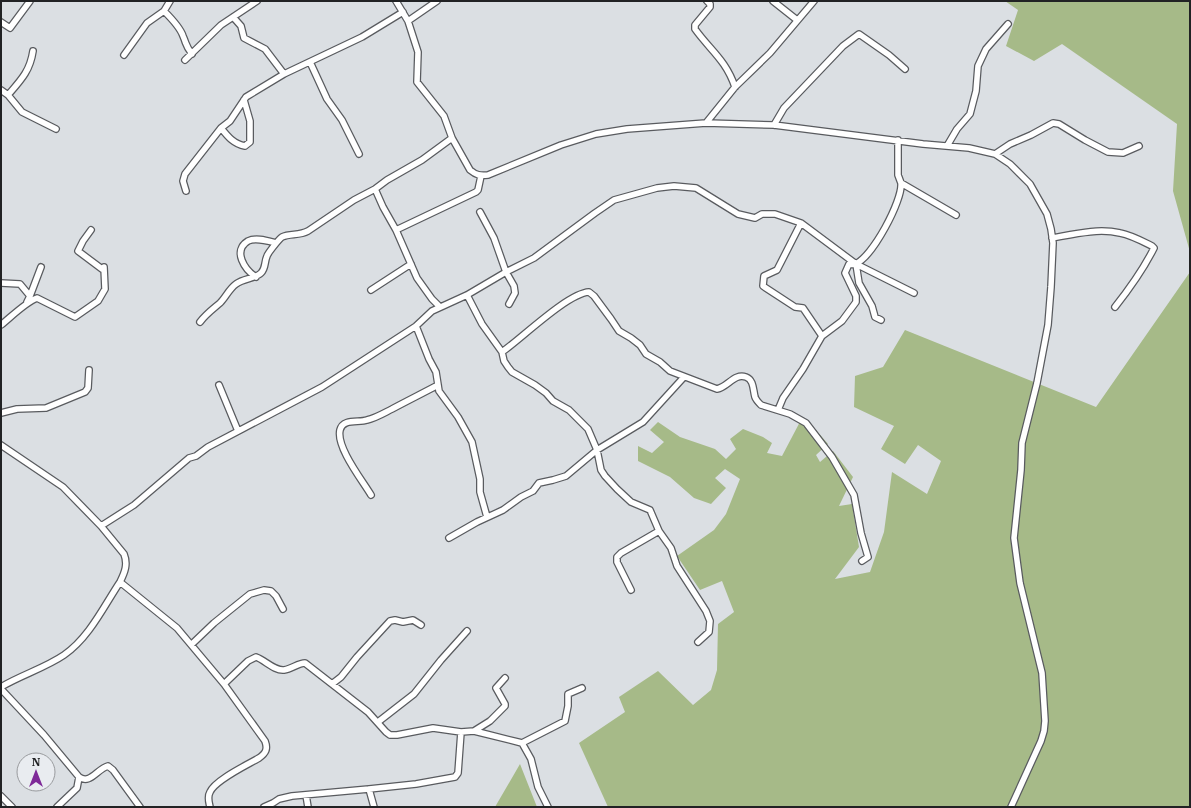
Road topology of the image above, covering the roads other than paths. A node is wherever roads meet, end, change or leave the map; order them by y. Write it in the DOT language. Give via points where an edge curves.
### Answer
graph roads {
  1 [pos="30,1"];
  2 [pos="170,1"];
  3 [pos="257,1"];
  4 [pos="396,1"];
  5 [pos="437,1"];
  6 [pos="707,1"];
  7 [pos="773,1"];
  8 [pos="814,1"];
  9 [pos="164,11"];
  10 [pos="403,12"];
  11 [pos="233,17"];
  12 [pos="797,20"];
  13 [pos="408,21"];
  14 [pos="1,22"];
  15 [pos="1008,24"];
  16 [pos="33,51"];
  17 [pos="192,54"];
  18 [pos="124,55"];
  19 [pos="185,60"];
  20 [pos="310,62"];
  21 [pos="905,68"];
  22 [pos="284,74"];
  23 [pos="735,87"];
  24 [pos="1,90"];
  25 [pos="8,95"];
  26 [pos="244,100"];
  27 [pos="706,123"];
  28 [pos="774,125"];
  29 [pos="221,128"];
  30 [pos="56,129"];
  31 [pos="452,138"];
  32 [pos="898,140"];
  33 [pos="947,146"];
  34 [pos="1139,146"];
  35 [pos="359,154"];
  36 [pos="995,154"];
  37 [pos="481,176"];
  38 [pos="901,183"];
  39 [pos="375,189"];
  40 [pos="186,191"];
  41 [pos="480,212"];
  42 [pos="956,215"];
  43 [pos="801,223"];
  44 [pos="91,230"];
  45 [pos="396,230"];
  46 [pos="1052,238"];
  47 [pos="276,243"];
  48 [pos="411,264"];
  49 [pos="856,264"];
  50 [pos="41,267"];
  51 [pos="506,272"];
  52 [pos="256,277"];
  53 [pos="1,283"];
  54 [pos="371,290"];
  55 [pos="914,292"];
  56 [pos="467,295"];
  57 [pos="30,296"];
  58 [pos="508,304"];
  59 [pos="24,306"];
  60 [pos="440,307"];
  61 [pos="1115,308"];
  62 [pos="881,320"];
  63 [pos="200,322"];
  64 [pos="1,324"];
  65 [pos="416,326"];
  66 [pos="822,336"];
  67 [pos="502,352"];
  68 [pos="89,370"];
  69 [pos="684,377"];
  70 [pos="218,385"];
  71 [pos="438,385"];
  72 [pos="778,410"];
  73 [pos="1,413"];
  74 [pos="238,431"];
  75 [pos="1,445"];
  76 [pos="597,450"];
  77 [pos="371,495"];
  78 [pos="487,517"];
  79 [pos="100,526"];
  80 [pos="659,531"];
  81 [pos="449,538"];
  82 [pos="862,561"];
  83 [pos="120,582"];
  84 [pos="631,590"];
  85 [pos="283,609"];
  86 [pos="421,625"];
  87 [pos="467,631"];
  88 [pos="698,642"];
  89 [pos="192,644"];
  90 [pos="505,678"];
  91 [pos="224,684"];
  92 [pos="332,684"];
  93 [pos="1,688"];
  94 [pos="582,688"];
  95 [pos="378,722"];
  96 [pos="474,731"];
  97 [pos="461,732"];
  98 [pos="522,742"];
  99 [pos="79,777"];
  100 [pos="369,789"];
  101 [pos="306,795"];
  102 [pos="1,796"];
  103 [pos="12,807"];
  104 [pos="57,807"];
  105 [pos="140,807"];
  106 [pos="210,807"];
  107 [pos="264,807"];
  108 [pos="308,807"];
  109 [pos="374,807"];
  110 [pos="548,807"];
  111 [pos="1011,807"];
  1 -- 14 [label="street" via="10,28"];
  2 -- 9 [label="street"];
  3 -- 11 [label="street"];
  4 -- 10 [label="street"];
  5 -- 13 [label="street"];
  6 -- 23 [label="street" via="710,7 695,29 720,58"];
  7 -- 12 [label="street"];
  8 -- 12 [label="street"];
  9 -- 17 [label="street" via="184,36 185,45"];
  9 -- 18 [label="street" via="147,23"];
  10 -- 13 [label="street"];
  10 -- 20 [label="street" via="362,37"];
  11 -- 17 [label="street" via="213,32"];
  11 -- 22 [label="street" via="241,26 244,38 265,49"];
  12 -- 23 [label="street" via="770,53"];
  13 -- 31 [label="street" via="418,52 417,82 444,116"];
  15 -- 33 [label="street" via="986,50 978,66 976,91 970,114"];
  16 -- 25 [label="street" via="30,65"];
  17 -- 19 [label="street"];
  20 -- 22 [label="street"];
  20 -- 35 [label="street" via="327,99 342,120"];
  21 -- 28 [label="street" via="858,34 843,46 784,108"];
  22 -- 26 [label="street"];
  23 -- 27 [label="street"];
  24 -- 25 [label="street"];
  25 -- 30 [label="street" via="22,112"];
  26 -- 29 [label="street" via="233,118"];
  26 -- 29 [label="street" via="250,121 250,142 245,146 238,145"];
  27 -- 28 [label="street"];
  27 -- 37 [label="street" via="596,134 561,144"];
  28 -- 32 [label="street"];
  29 -- 40 [label="street" via="185,174 183,181"];
  31 -- 37 [label="street" via="470,170"];
  31 -- 39 [label="street"];
  32 -- 33 [label="street"];
  32 -- 38 [label="street" via="898,175"];
  33 -- 36 [label="street"];
  34 -- 36 [label="street" via="1123,153 1108,152 1059,124 1053,124"];
  36 -- 46 [label="street" via="1010,164 1030,184 1047,214"];
  37 -- 45 [label="street" via="476,192"];
  38 -- 42 [label="street"];
  38 -- 49 [label="street" via="901,194 894,211 873,249"];
  39 -- 45 [label="street"];
  39 -- 47 [label="street" via="354,200 308,232 282,237"];
  41 -- 51 [label="street" via="494,238"];
  43 -- 49 [label="street"];
  43 -- 51 [label="street" via="774,214 762,214 755,218 738,214 696,188 658,188 614,200 534,258"];
  43 -- 66 [label="street" via="777,270 764,276 763,286 796,307 803,308"];
  44 -- 59 [label="street" via="78,251 102,269 104,267 105,289 98,301 75,317 37,298"];
  45 -- 48 [label="street"];
  46 -- 61 [label="street" via="1081,233 1121,233 1154,248 1144,268"];
  46 -- 111 [label="street" via="1048,325 1022,443 1014,538 1020,583 1042,673 1044,731"];
  47 -- 52 [label="street" via="267,255 261,273"];
  47 -- 52 [label="street" via="255,240 242,248 242,262"];
  48 -- 54 [label="street"];
  48 -- 60 [label="street" via="417,278"];
  49 -- 55 [label="street"];
  49 -- 62 [label="street" via="859,283 875,317"];
  49 -- 66 [label="street" via="849,264 845,273 856,296 856,302 842,321"];
  50 -- 57 [label="street"];
  51 -- 56 [label="street"];
  51 -- 58 [label="street" via="515,290"];
  52 -- 63 [label="street" via="244,278 235,284"];
  53 -- 57 [label="street" via="20,284"];
  56 -- 60 [label="street"];
  56 -- 67 [label="street" via="482,324"];
  57 -- 59 [label="street"];
  59 -- 64 [label="street"];
  60 -- 65 [label="street"];
  65 -- 71 [label="street" via="436,372"];
  65 -- 74 [label="street" via="322,387"];
  66 -- 72 [label="street"];
  67 -- 69 [label="street" via="564,303 578,294 590,292 619,332 635,341 646,354 670,371"];
  67 -- 76 [label="street" via="512,372 569,410 588,429"];
  68 -- 73 [label="street" via="88,388 85,392 46,408 17,409"];
  69 -- 72 [label="street" via="717,389 738,376 745,377 753,386 754,395 760,405"];
  69 -- 76 [label="street" via="643,422"];
  70 -- 74 [label="street"];
  71 -- 77 [label="street" via="366,421 343,425 340,430 341,443"];
  71 -- 78 [label="street" via="439,391 472,442"];
  72 -- 82 [label="street" via="806,423 832,457 854,495 868,557"];
  74 -- 79 [label="street" via="189,458 134,505"];
  75 -- 79 [label="street" via="63,487"];
  76 -- 78 [label="street" via="566,476 539,483 533,491"];
  76 -- 80 [label="street" via="601,470 605,476 631,502 650,510"];
  78 -- 81 [label="street"];
  79 -- 83 [label="street" via="124,554 126,565"];
  80 -- 84 [label="street" via="617,557"];
  80 -- 88 [label="street" via="671,548 677,566 697,595 710,621 709,632"];
  83 -- 89 [label="street" via="177,628"];
  83 -- 93 [label="street" via="84,637 64,654"];
  85 -- 89 [label="street" via="271,591 250,594"];
  86 -- 92 [label="street" via="413,620 390,621"];
  87 -- 95 [label="street" via="414,694"];
  89 -- 91 [label="street"];
  90 -- 96 [label="street" via="496,688 505,706 490,721"];
  91 -- 92 [label="street" via="248,661 256,657 279,670 286,670 305,662"];
  91 -- 106 [label="street" via="267,746 266,753 216,784 208,798"];
  92 -- 95 [label="street"];
  93 -- 99 [label="street" via="40,729"];
  94 -- 98 [label="street" via="568,694 565,721"];
  95 -- 97 [label="street" via="390,735 433,728"];
  96 -- 97 [label="street"];
  96 -- 98 [label="street"];
  97 -- 100 [label="street" via="458,773 455,777"];
  98 -- 110 [label="street" via="531,759 538,787"];
  99 -- 104 [label="street" via="77,788"];
  99 -- 105 [label="street" via="88,780 108,766"];
  100 -- 101 [label="street"];
  100 -- 109 [label="street"];
  101 -- 107 [label="street" via="279,799"];
  101 -- 108 [label="street"];
  102 -- 103 [label="street"];
}
